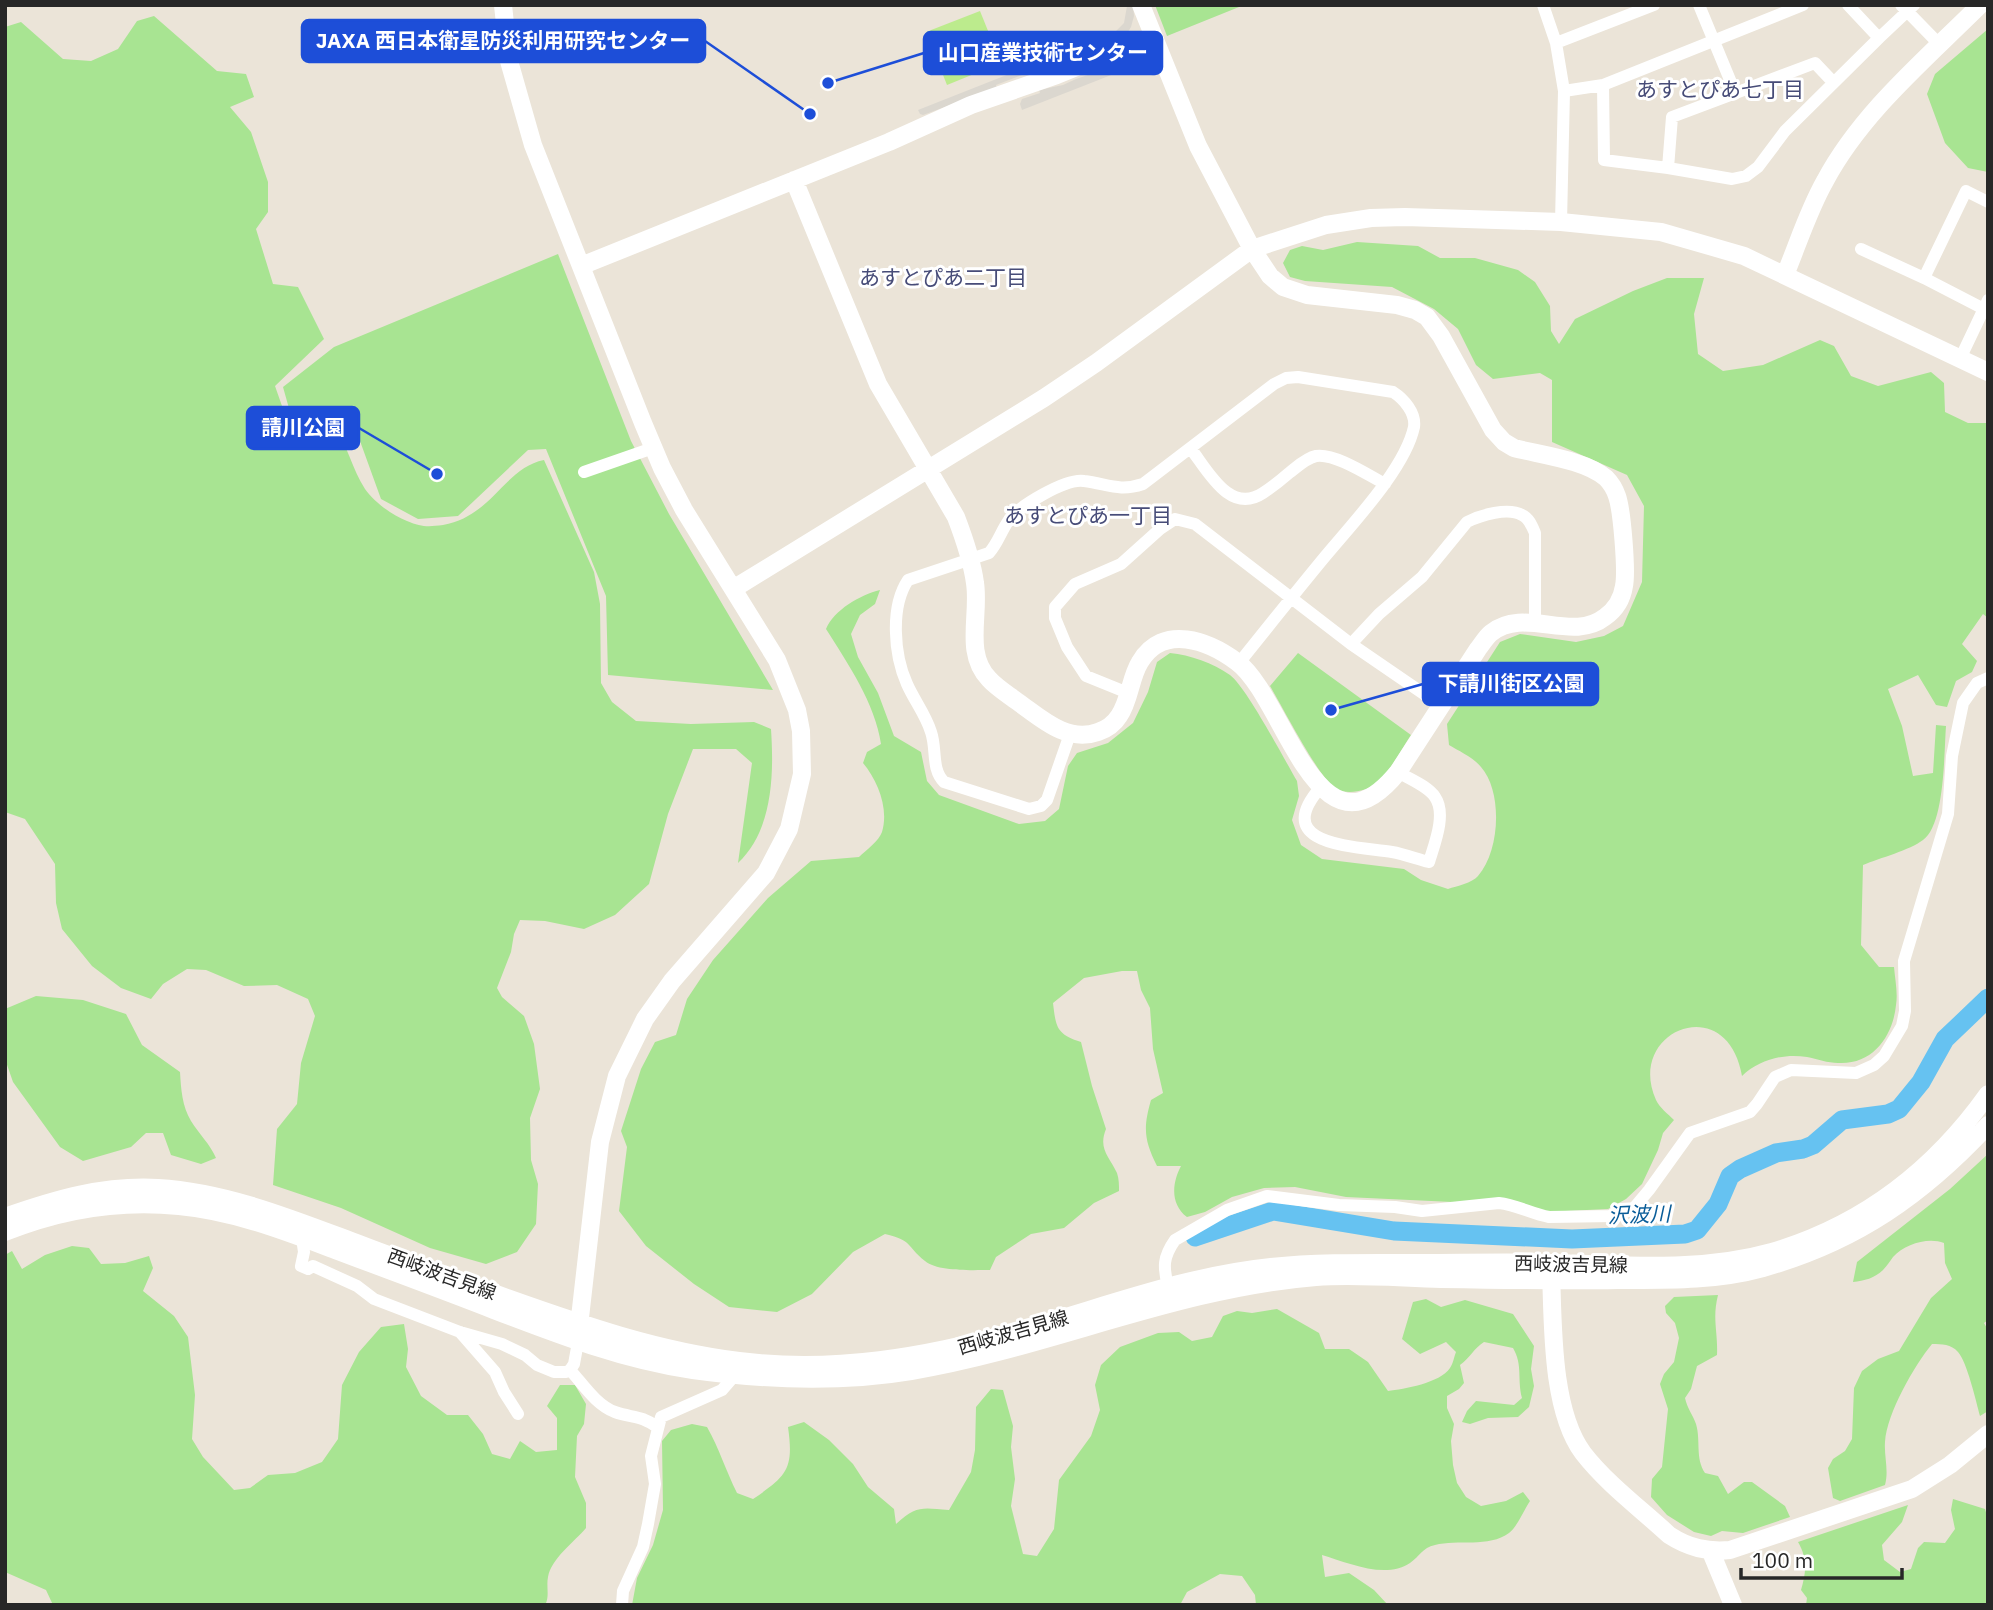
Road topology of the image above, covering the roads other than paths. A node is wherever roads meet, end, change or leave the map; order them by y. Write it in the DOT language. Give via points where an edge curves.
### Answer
graph roads {
  1 [pos="502,5"];
  2 [pos="1141,5"];
  3 [pos="1543,5"];
  4 [pos="1654,5"];
  5 [pos="1699,5"];
  6 [pos="1803,5"];
  7 [pos="1848,5"];
  8 [pos="1980,5"];
  9 [pos="1907,8"];
  10 [pos="1153,36"];
  11 [pos="1879,38"];
  12 [pos="1714,41"];
  13 [pos="1556,43"];
  14 [pos="1940,45"];
  15 [pos="1833,82"];
  16 [pos="1603,85"];
  17 [pos="1564,91"];
  18 [pos="1734,92"];
  19 [pos="1668,167"];
  20 [pos="794,180"];
  21 [pos="1988,202"];
  22 [pos="1561,222"];
  23 [pos="1252,249"];
  24 [pos="1861,249"];
  25 [pos="581,266"];
  26 [pos="1785,275"];
  27 [pos="1924,278"];
  28 [pos="1986,305"];
  29 [pos="1960,359"];
  30 [pos="1988,372"];
  31 [pos="653,449"];
  32 [pos="1191,449"];
  33 [pos="928,469"];
  34 [pos="584,471"];
  35 [pos="1385,484"];
  36 [pos="971,560"];
  37 [pos="733,589"];
  38 [pos="1291,598"];
  39 [pos="1535,624"];
  40 [pos="1352,644"];
  41 [pos="1239,663"];
  42 [pos="1988,678"];
  43 [pos="1128,693"];
  44 [pos="1440,705"];
  45 [pos="1070,734"];
  46 [pos="1398,772"];
  47 [pos="1320,788"];
  48 [pos="1988,1094"];
  49 [pos="1988,1125"];
  50 [pos="5,1217"];
  51 [pos="5,1232"];
  52 [pos="303,1238"];
  53 [pos="1551,1272"];
  54 [pos="1168,1286"];
  55 [pos="578,1323"];
  56 [pos="460,1332"];
  57 [pos="578,1342"];
  58 [pos="570,1370"];
  59 [pos="735,1375"];
  60 [pos="518,1413"];
  61 [pos="657,1427"];
  62 [pos="1988,1434"];
  63 [pos="1711,1552"];
  64 [pos="622,1605"];
  65 [pos="1733,1605"];
  1 -- 25 [label="street" via="518,100"];
  2 -- 10 [label="street"];
  3 -- 13 [label="street"];
  4 -- 13 [label="street"];
  5 -- 12 [label="street"];
  6 -- 12 [label="street"];
  7 -- 11 [label="street"];
  8 -- 14 [label="street"];
  9 -- 11 [label="street"];
  9 -- 14 [label="street"];
  10 -- 20 [label="street" via="971,105"];
  10 -- 23 [label="street" via="1198,146"];
  11 -- 15 [label="street"];
  12 -- 16 [label="street"];
  12 -- 18 [label="street"];
  13 -- 17 [label="street"];
  14 -- 26 [label="street" via="1876,109 1837,160"];
  15 -- 18 [label="street" via="1815,62"];
  15 -- 19 [label="street" via="1746,176 1732,179"];
  16 -- 17 [label="street"];
  16 -- 19 [label="street" via="1604,160"];
  17 -- 22 [label="street"];
  18 -- 19 [label="street" via="1672,117"];
  20 -- 25 [label="street"];
  20 -- 33 [label="street" via="878,384"];
  21 -- 27 [label="street" via="1966,191"];
  22 -- 23 [label="street" via="1371,218 1326,225"];
  22 -- 26 [label="street" via="1661,232 1744,257"];
  23 -- 33 [label="street" via="1096,363"];
  23 -- 39 [label="street" via="1270,276 1283,286 1307,295 1397,305 1427,317 1504,442 1588,467 1617,492 1625,585 1614,611 1586,626"];
  24 -- 27 [label="street"];
  25 -- 31 [label="street"];
  26 -- 29 [label="street"];
  27 -- 28 [label="street"];
  28 -- 29 [label="street"];
  29 -- 30 [label="street"];
  31 -- 34 [label="street"];
  31 -- 37 [label="street"];
  32 -- 35 [label="street" via="1222,489 1240,500 1262,494 1315,456 1338,460"];
  32 -- 35 [label="street" via="1286,378 1380,389 1401,397 1415,424"];
  32 -- 36 [label="street" via="1133,487 1119,489 1083,480 1062,485 1015,513 996,546"];
  33 -- 36 [label="street" via="956,517"];
  33 -- 37 [label="street"];
  35 -- 38 [label="street"];
  36 -- 45 [label="street" via="976,585 974,656 989,680"];
  36 -- 45 [label="street" via="908,580 897,605 899,660 932,732 939,776 953,786 1035,808 1047,800"];
  37 -- 55 [label="street" via="790,690 801,731 799,792 789,829 766,873 672,981 645,1019 617,1076 600,1142"];
  38 -- 40 [label="street"];
  38 -- 41 [label="street"];
  38 -- 43 [label="street" via="1195,524 1175,519 1168,522 1121,564 1075,584 1055,607 1055,618 1078,667 1086,676"];
  39 -- 40 [label="street" via="1535,533 1521,513 1497,514 1467,522 1422,578"];
  39 -- 44 [label="street" via="1518,623 1492,632"];
  40 -- 44 [label="street"];
  41 -- 43 [label="street" via="1197,640 1171,639 1158,644 1139,663"];
  41 -- 47 [label="street" via="1261,688"];
  42 -- 54 [label="street" via="1977,683 1963,703 1952,756 1948,814 1904,961 1902,1026 1874,1065 1856,1073 1791,1070 1775,1077 1750,1112 1690,1133 1649,1190 1624,1214 1549,1217 1499,1203 1422,1211 1267,1196 1214,1217 1175,1240 1163,1267"];
  43 -- 45 [label="street" via="1119,717 1108,728"];
  44 -- 46 [label="street"];
  46 -- 47 [label="street" via="1385,789 1357,801 1331,796"];
  46 -- 47 [label="street" via="1435,796 1438,803 1440,828 1429,862 1313,836 1303,816"];
  48 -- 53 [label="street, 西岐波吉見線" via="1942,1151 1903,1185 1830,1230 1743,1258"];
  49 -- 53 [label="street, 西岐波吉見線" via="1954,1161 1900,1205 1805,1255 1722,1276 1667,1280"];
  50 -- 55 [label="street, 西岐波吉見線" via="92,1190 158,1188 194,1193 303,1223"];
  51 -- 52 [label="street, 西岐波吉見線" via="79,1210 150,1204 214,1211"];
  52 -- 56 [label="street" via="301,1266 313,1266 374,1299"];
  52 -- 57 [label="street, 西岐波吉見線"];
  53 -- 54 [label="street, 西岐波吉見線" via="1372,1263 1277,1266"];
  53 -- 59 [label="street, 西岐波吉見線" via="1320,1277 1259,1284 1212,1292 910,1371 820,1379"];
  53 -- 63 [label="street" via="1560,1395 1574,1438 1600,1472 1669,1535"];
  54 -- 55 [label="street, 西岐波吉見線" via="947,1350 861,1363 734,1361 640,1342"];
  55 -- 57 [label="street"];
  56 -- 58 [label="street" via="502,1344 554,1372"];
  56 -- 60 [label="street" via="495,1372"];
  57 -- 58 [label="street"];
  57 -- 59 [label="street, 西岐波吉見線" via="687,1369"];
  58 -- 61 [label="street" via="604,1406 646,1418"];
  59 -- 61 [label="street" via="722,1390 661,1418"];
  61 -- 64 [label="street" via="648,1524"];
  62 -- 63 [label="street" via="1912,1489 1752,1544"];
  63 -- 65 [label="street"];
}
